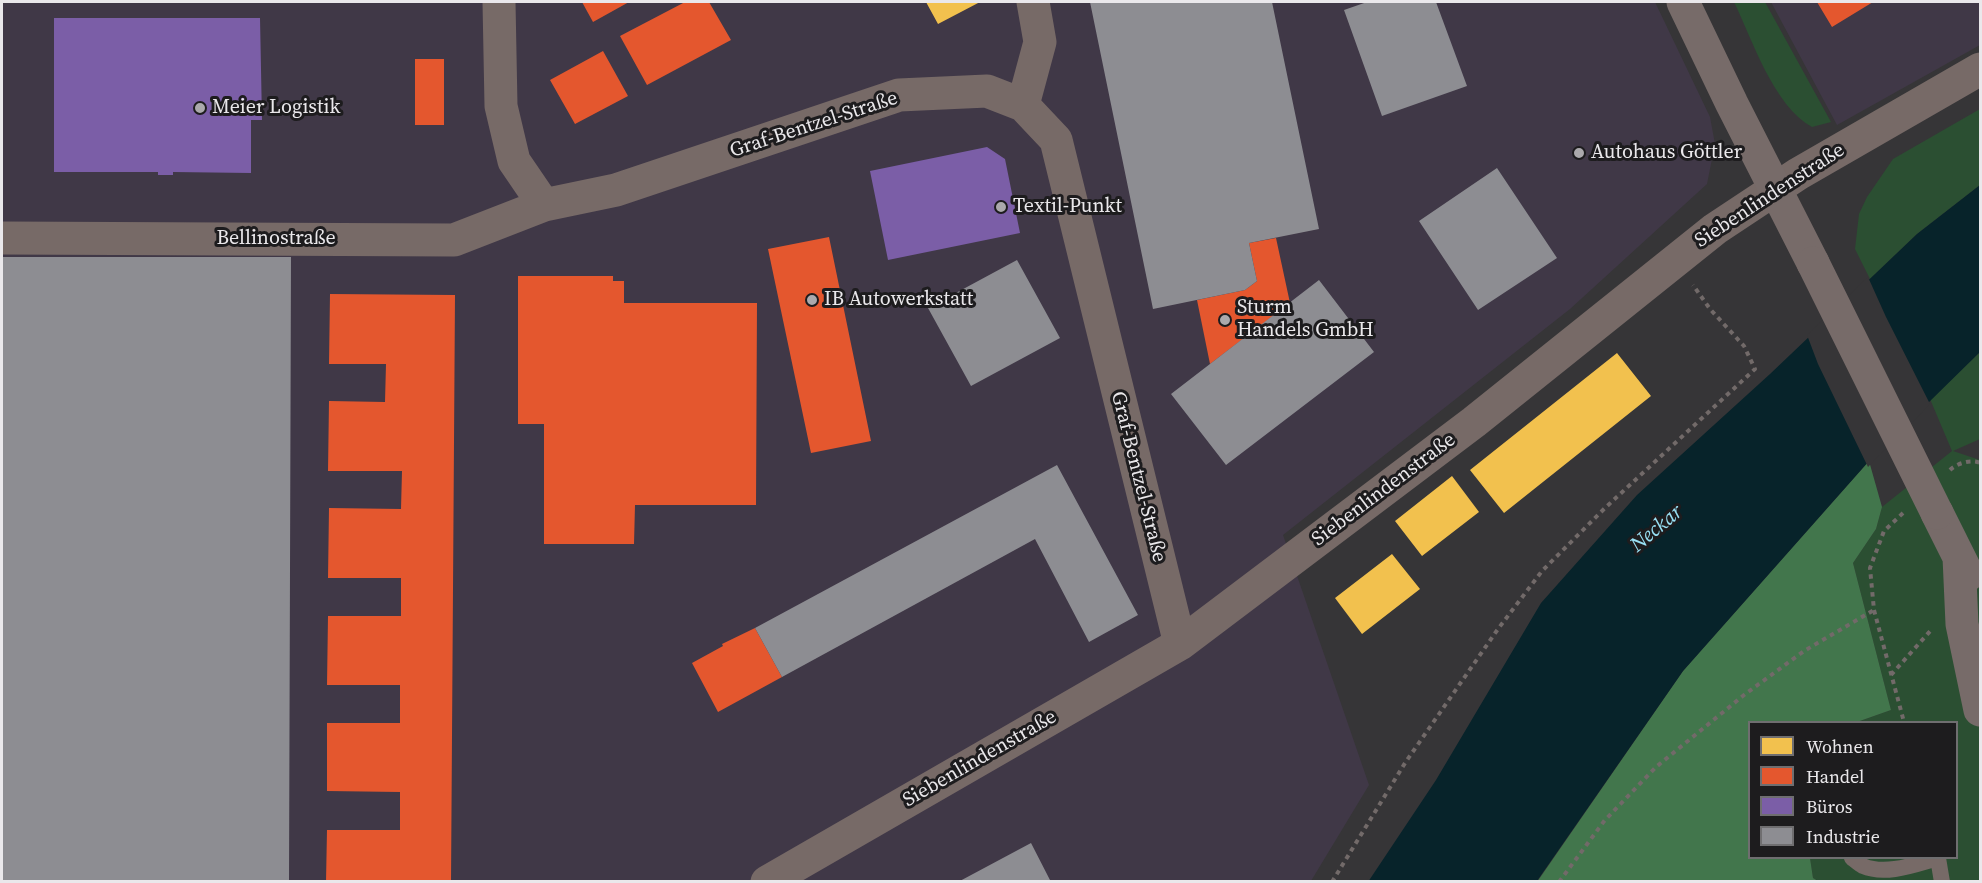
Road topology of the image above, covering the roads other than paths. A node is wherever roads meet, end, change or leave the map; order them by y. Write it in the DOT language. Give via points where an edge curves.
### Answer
graph roads {
  1 [pos="499,2"];
  2 [pos="1033,2"];
  3 [pos="1683,2"];
  4 [pos="1980,69"];
  5 [pos="1023,105"];
  6 [pos="1775,188"];
  7 [pos="544,205"];
  8 [pos="2,238"];
  9 [pos="1959,557"];
  10 [pos="1980,598"];
  11 [pos="1180,644"];
  12 [pos="1980,710"];
  13 [pos="1854,859"];
  14 [pos="1935,859"];
  15 [pos="1938,859"];
  16 [pos="767,882"];
  17 [pos="1942,882"];
  1 -- 7 [label="street" via="501,106 514,160"];
  2 -- 5 [label="street" via="1040,42"];
  3 -- 6 [label="main road"];
  4 -- 6 [label="street, Siebenlindenstraße"];
  5 -- 7 [label="street, Graf-Bentzel-Straße" via="987,91 899,95 616,190"];
  5 -- 11 [label="street, Graf-Bentzel-Straße" via="1056,140"];
  6 -- 9 [label="main road, bridge" via="1813,263 1923,511"];
  6 -- 11 [label="street, Siebenlindenstraße" via="1715,229 1474,422"];
  7 -- 8 [label="street, Bellinostraße" via="454,240"];
  9 -- 10 [label="main road"];
  9 -- 12 [label="main road" via="1962,624"];
  11 -- 16 [label="street, Siebenlindenstraße"];
  13 -- 14 [label="lane" via="1864,866 1889,870"];
  15 -- 17 [label="lane"];
}
